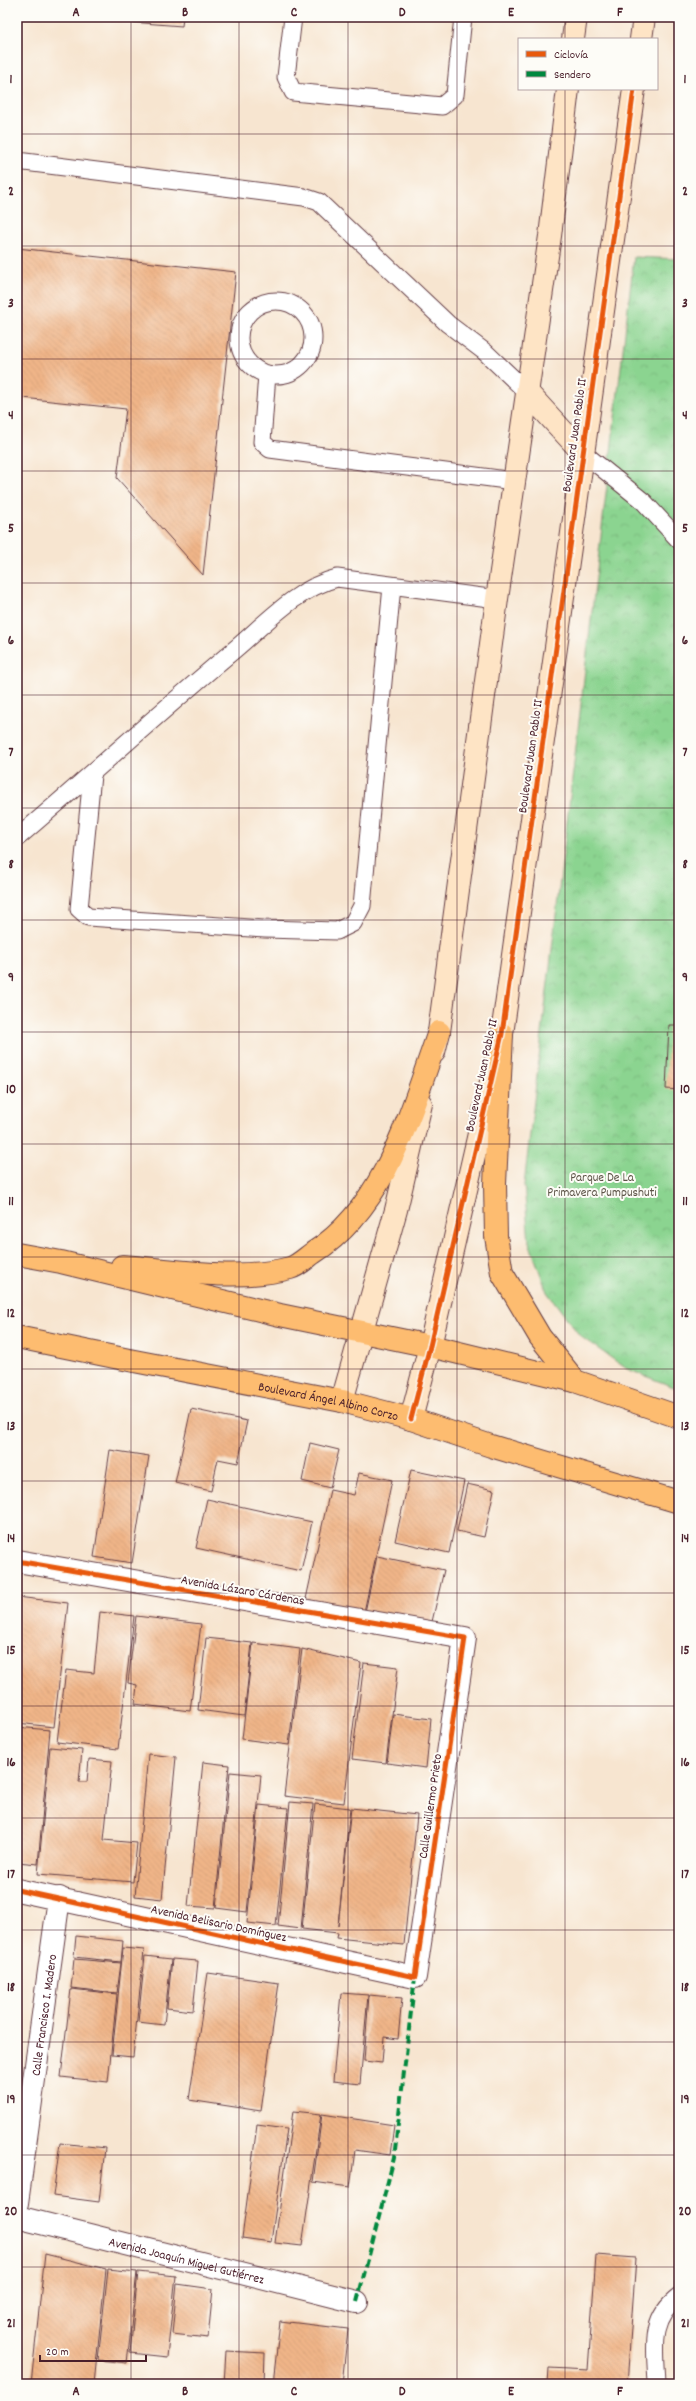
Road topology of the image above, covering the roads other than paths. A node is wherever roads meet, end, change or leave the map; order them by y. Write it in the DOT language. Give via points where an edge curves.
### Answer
graph roads {
  1 [pos="293,17"];
  2 [pos="463,17"];
  3 [pos="576,17"];
  4 [pos="573,38"];
  5 [pos="568,90"];
  6 [pos="634,90"];
  7 [pos="17,162"];
  8 [pos="267,374"];
  9 [pos="528,393"];
  10 [pos="582,452"];
  11 [pos="514,481"];
  12 [pos="679,540"];
  13 [pos="392,586"];
  14 [pos="497,599"];
  15 [pos="92,775"];
  16 [pos="17,838"];
  17 [pos="439,1032"];
  18 [pos="502,1034"];
  19 [pos="17,1254"];
  20 [pos="61,1262"];
  21 [pos="360,1333"];
  22 [pos="17,1337"];
  23 [pos="430,1346"];
  24 [pos="575,1381"];
  25 [pos="342,1401"];
  26 [pos="679,1417"];
  27 [pos="411,1419"];
  28 [pos="679,1502"];
  29 [pos="17,1561"];
  30 [pos="465,1638"];
  31 [pos="17,1890"];
  32 [pos="59,1898"];
  33 [pos="415,1977"];
  34 [pos="17,2203"];
  35 [pos="17,2217"];
  36 [pos="679,2297"];
  37 [pos="357,2302"];
  38 [pos="657,2384"];
  1 -- 2 [label="lane" via="286,77 293,92 442,106 455,95"];
  3 -- 4 [label="street"];
  5 -- 9 [label="street"];
  6 -- 10 [label="street, Boulevard Juan Pablo II"];
  7 -- 9 [label="lane" via="304,197 319,202 448,324 485,352"];
  8 -- 8 [label="lane" via="284,374 299,367 310,355 314,339 310,322 300,309 285,301 268,301 253,308 242,321 239,332 242,354 252,367"];
  8 -- 11 [label="lane" via="262,442 270,449"];
  9 -- 10 [label="street"];
  9 -- 11 [label="street"];
  10 -- 12 [label="lane" via="644,502"];
  10 -- 18 [label="street, Boulevard Juan Pablo II"];
  11 -- 14 [label="street"];
  13 -- 14 [label="lane"];
  13 -- 15 [label="lane" via="337,578 319,583 290,603 196,682"];
  13 -- 15 [label="lane" via="362,906 353,923 337,930 265,929 88,917 79,909"];
  14 -- 17 [label="street"];
  15 -- 16 [label="lane"];
  17 -- 20 [label="main road" via="395,1154 361,1212 330,1242 292,1268 241,1275"];
  17 -- 21 [label="street" via="396,1210"];
  18 -- 23 [label="street, Boulevard Juan Pablo II"];
  18 -- 24 [label="main road" via="495,1184 496,1236 502,1273 540,1337"];
  19 -- 20 [label="main road"];
  20 -- 21 [label="main road"];
  21 -- 23 [label="main road"];
  21 -- 25 [label="street"];
  22 -- 25 [label="main road, Boulevard Ángel Albino Corzo"];
  23 -- 24 [label="main road"];
  23 -- 27 [label="street, Boulevard Juan Pablo II"];
  24 -- 26 [label="main road"];
  25 -- 27 [label="main road, Boulevard Ángel Albino Corzo"];
  27 -- 28 [label="main road, Boulevard Ángel Albino Corzo" via="491,1446"];
  29 -- 30 [label="street, Avenida Lázaro Cárdenas"];
  30 -- 33 [label="street, Calle Guillermo Prieto"];
  31 -- 32 [label="street, Avenida Belisario Domínguez"];
  32 -- 33 [label="street, Avenida Belisario Domínguez"];
  32 -- 34 [label="street, Calle Francisco I. Madero"];
  35 -- 37 [label="street, Avenida Joaquín Miguel Gutiérrez"];
  36 -- 38 [label="lane" via="661,2315 656,2334"];
}
